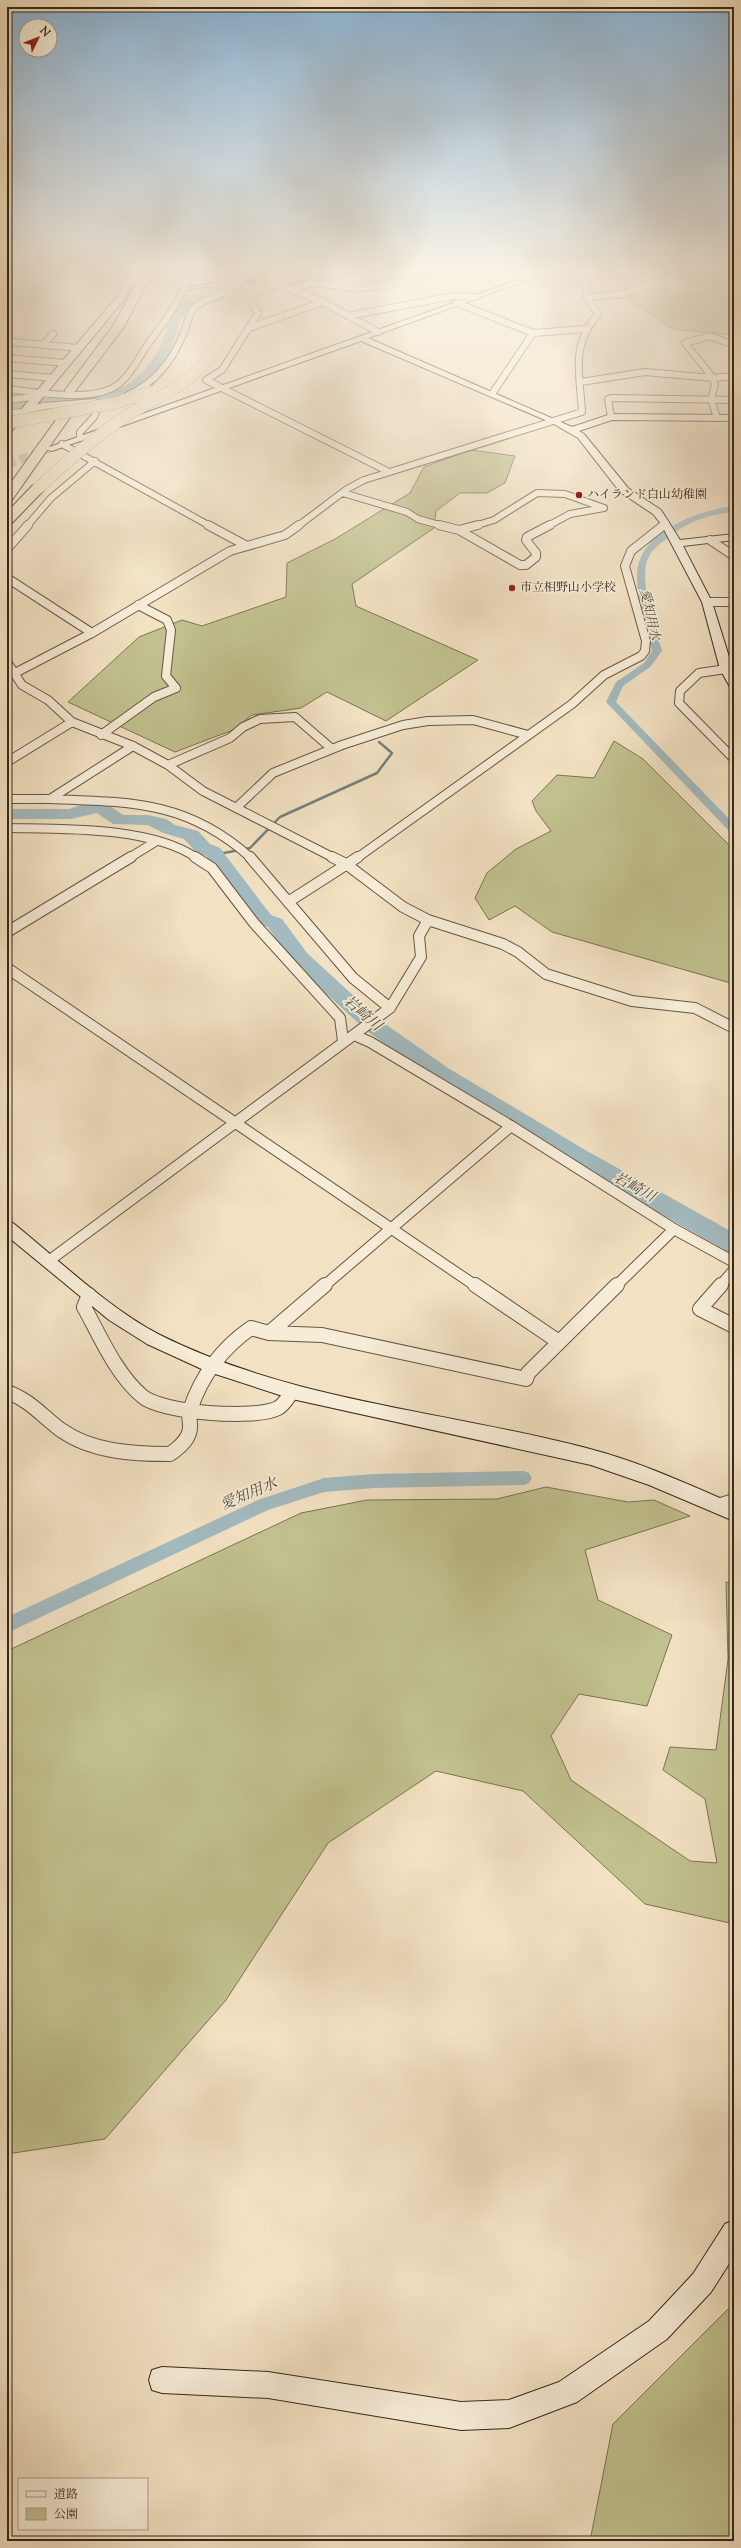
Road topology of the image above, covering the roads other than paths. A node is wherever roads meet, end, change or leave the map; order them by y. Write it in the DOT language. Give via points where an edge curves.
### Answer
graph roads {
  1 [pos="46,387"];
  2 [pos="73,387"];
  3 [pos="88,387"];
  4 [pos="111,387"];
  5 [pos="118,387"];
  6 [pos="144,387"];
  7 [pos="161,387"];
  8 [pos="174,387"];
  9 [pos="220,387"];
  10 [pos="475,387"];
  11 [pos="497,387"];
  12 [pos="581,387"];
  13 [pos="714,387"];
  14 [pos="217,388"];
  15 [pos="7,389"];
  16 [pos="40,394"];
  17 [pos="492,394"];
  18 [pos="117,399"];
  19 [pos="711,399"];
  20 [pos="7,400"];
  21 [pos="734,400"];
  22 [pos="26,411"];
  23 [pos="7,413"];
  24 [pos="94,417"];
  25 [pos="611,418"];
  26 [pos="716,418"];
  27 [pos="734,418"];
  28 [pos="555,422"];
  29 [pos="7,423"];
  30 [pos="572,430"];
  31 [pos="7,432"];
  32 [pos="35,436"];
  33 [pos="80,438"];
  34 [pos="62,444"];
  35 [pos="49,449"];
  36 [pos="95,461"];
  37 [pos="389,472"];
  38 [pos="343,493"];
  39 [pos="7,497"];
  40 [pos="7,520"];
  41 [pos="666,524"];
  42 [pos="459,530"];
  43 [pos="7,536"];
  44 [pos="18,537"];
  45 [pos="734,537"];
  46 [pos="710,540"];
  47 [pos="676,541"];
  48 [pos="245,545"];
  49 [pos="7,549"];
  50 [pos="734,556"];
  51 [pos="7,578"];
  52 [pos="707,602"];
  53 [pos="734,602"];
  54 [pos="138,605"];
  55 [pos="92,633"];
  56 [pos="7,662"];
  57 [pos="730,669"];
  58 [pos="16,672"];
  59 [pos="734,685"];
  60 [pos="72,722"];
  61 [pos="101,735"];
  62 [pos="528,735"];
  63 [pos="133,746"];
  64 [pos="332,750"];
  65 [pos="734,759"];
  66 [pos="7,762"];
  67 [pos="168,765"];
  68 [pos="7,799"];
  69 [pos="50,799"];
  70 [pos="236,808"];
  71 [pos="7,828"];
  72 [pos="155,842"];
  73 [pos="346,864"];
  74 [pos="288,902"];
  75 [pos="428,920"];
  76 [pos="7,932"];
  77 [pos="7,968"];
  78 [pos="390,1008"];
  79 [pos="734,1028"];
  80 [pos="356,1033"];
  81 [pos="343,1041"];
  82 [pos="237,1122"];
  83 [pos="511,1126"];
  84 [pos="7,1227"];
  85 [pos="390,1229"];
  86 [pos="674,1229"];
  87 [pos="50,1260"];
  88 [pos="734,1262"];
  89 [pos="734,1270"];
  90 [pos="89,1295"];
  91 [pos="734,1326"];
  92 [pos="269,1333"];
  93 [pos="559,1342"];
  94 [pos="212,1366"];
  95 [pos="7,1392"];
  96 [pos="292,1392"];
  97 [pos="189,1412"];
  98 [pos="726,1504"];
  99 [pos="734,1513"];
  100 [pos="734,2233"];
  101 [pos="162,2380"];
  1 -- 16 [label="street"];
  2 -- 32 [label="highway"];
  3 -- 39 [label="highway"];
  4 -- 16 [label="street" via="94,392 58,396"];
  5 -- 18 [label="street"];
  6 -- 18 [label="street"];
  7 -- 29 [label="highway, bridge" via="138,397"];
  8 -- 40 [label="highway, bridge" via="107,430 38,488"];
  9 -- 14 [label="street"];
  10 -- 17 [label="street"];
  11 -- 17 [label="street"];
  12 -- 28 [label="street" via="582,412"];
  13 -- 19 [label="street"];
  14 -- 33 [label="street"];
  14 -- 37 [label="street"];
  15 -- 16 [label="street"];
  16 -- 20 [label="street"];
  16 -- 22 [label="street"];
  17 -- 28 [label="street"];
  18 -- 24 [label="street" via="109,408"];
  19 -- 21 [label="street"];
  19 -- 25 [label="street" via="611,398 608,399"];
  19 -- 26 [label="street"];
  22 -- 23 [label="street"];
  22 -- 24 [label="street" via="51,405 95,402 98,408"];
  22 -- 31 [label="street"];
  24 -- 33 [label="street" via="80,432"];
  25 -- 26 [label="street"];
  25 -- 30 [label="street"];
  26 -- 27 [label="street"];
  28 -- 30 [label="street"];
  28 -- 37 [label="street"];
  30 -- 41 [label="street" via="587,443 628,494 657,512"];
  33 -- 34 [label="street"];
  34 -- 35 [label="street"];
  34 -- 36 [label="street"];
  36 -- 44 [label="street" via="51,498"];
  36 -- 48 [label="street"];
  37 -- 38 [label="street" via="356,484"];
  38 -- 42 [label="street"];
  38 -- 48 [label="street" via="285,535"];
  41 -- 47 [label="street"];
  41 -- 62 [label="street" via="631,551 625,566 646,642 645,651 632,662 604,674 572,704"];
  42 -- 42 [label="street" via="520,565 526,565 536,557 536,553 526,540 527,537 570,514 604,508 565,494 537,493 494,520"];
  43 -- 44 [label="street"];
  44 -- 49 [label="street"];
  45 -- 46 [label="street"];
  46 -- 47 [label="street"];
  46 -- 50 [label="street"];
  47 -- 52 [label="street"];
  48 -- 54 [label="street" via="230,551"];
  51 -- 55 [label="street"];
  52 -- 53 [label="street"];
  52 -- 57 [label="street"];
  54 -- 55 [label="street"];
  54 -- 61 [label="street" via="167,620 171,630 166,676 176,688 154,697"];
  55 -- 58 [label="street"];
  56 -- 58 [label="street"];
  57 -- 59 [label="street"];
  57 -- 65 [label="street" via="699,673 680,691 679,703"];
  58 -- 60 [label="street" via="22,685 48,700"];
  60 -- 61 [label="street"];
  60 -- 66 [label="street"];
  61 -- 63 [label="street"];
  62 -- 64 [label="street" via="473,720 428,721 403,725"];
  62 -- 73 [label="street"];
  63 -- 67 [label="street"];
  63 -- 69 [label="street"];
  64 -- 67 [label="street" via="295,717 266,718 243,727 220,743"];
  64 -- 70 [label="street" via="273,773"];
  67 -- 70 [label="street" via="203,791"];
  68 -- 69 [label="street"];
  69 -- 74 [label="street" via="142,803 162,807 197,820 240,846"];
  70 -- 73 [label="street"];
  71 -- 72 [label="street" via="101,830"];
  72 -- 76 [label="street"];
  72 -- 81 [label="street" via="176,846 212,868 254,923 340,1018"];
  73 -- 74 [label="street"];
  73 -- 75 [label="street" via="403,908"];
  74 -- 78 [label="street" via="354,978"];
  75 -- 78 [label="street" via="419,936 421,957"];
  75 -- 79 [label="street" via="503,944 518,952 546,974 632,1001 695,1008"];
  77 -- 82 [label="street"];
  78 -- 80 [label="street"];
  80 -- 81 [label="street"];
  80 -- 83 [label="street"];
  81 -- 82 [label="street"];
  82 -- 85 [label="street"];
  82 -- 87 [label="street"];
  83 -- 85 [label="street"];
  83 -- 86 [label="street"];
  84 -- 87 [label="street"];
  85 -- 92 [label="street"];
  85 -- 93 [label="street"];
  86 -- 88 [label="street"];
  86 -- 93 [label="street"];
  87 -- 90 [label="street"];
  89 -- 91 [label="street" via="700,1309"];
  90 -- 94 [label="street" via="153,1339"];
  90 -- 97 [label="street" via="84,1307 109,1354 138,1393 149,1403"];
  92 -- 93 [label="street" via="322,1335 526,1379 528,1373"];
  92 -- 94 [label="street" via="251,1328 217,1357"];
  94 -- 96 [label="street"];
  94 -- 97 [label="street"];
  95 -- 97 [label="street" via="24,1397 37,1405 70,1436 91,1445 129,1451 170,1454 180,1448 187,1440 190,1430"];
  96 -- 97 [label="street" via="281,1407 274,1410"];
  96 -- 98 [label="street" via="591,1457"];
  98 -- 99 [label="street"];
  100 -- 101 [label="street" via="702,2283 658,2330 567,2392 509,2414 461,2416 268,2385"];
}
